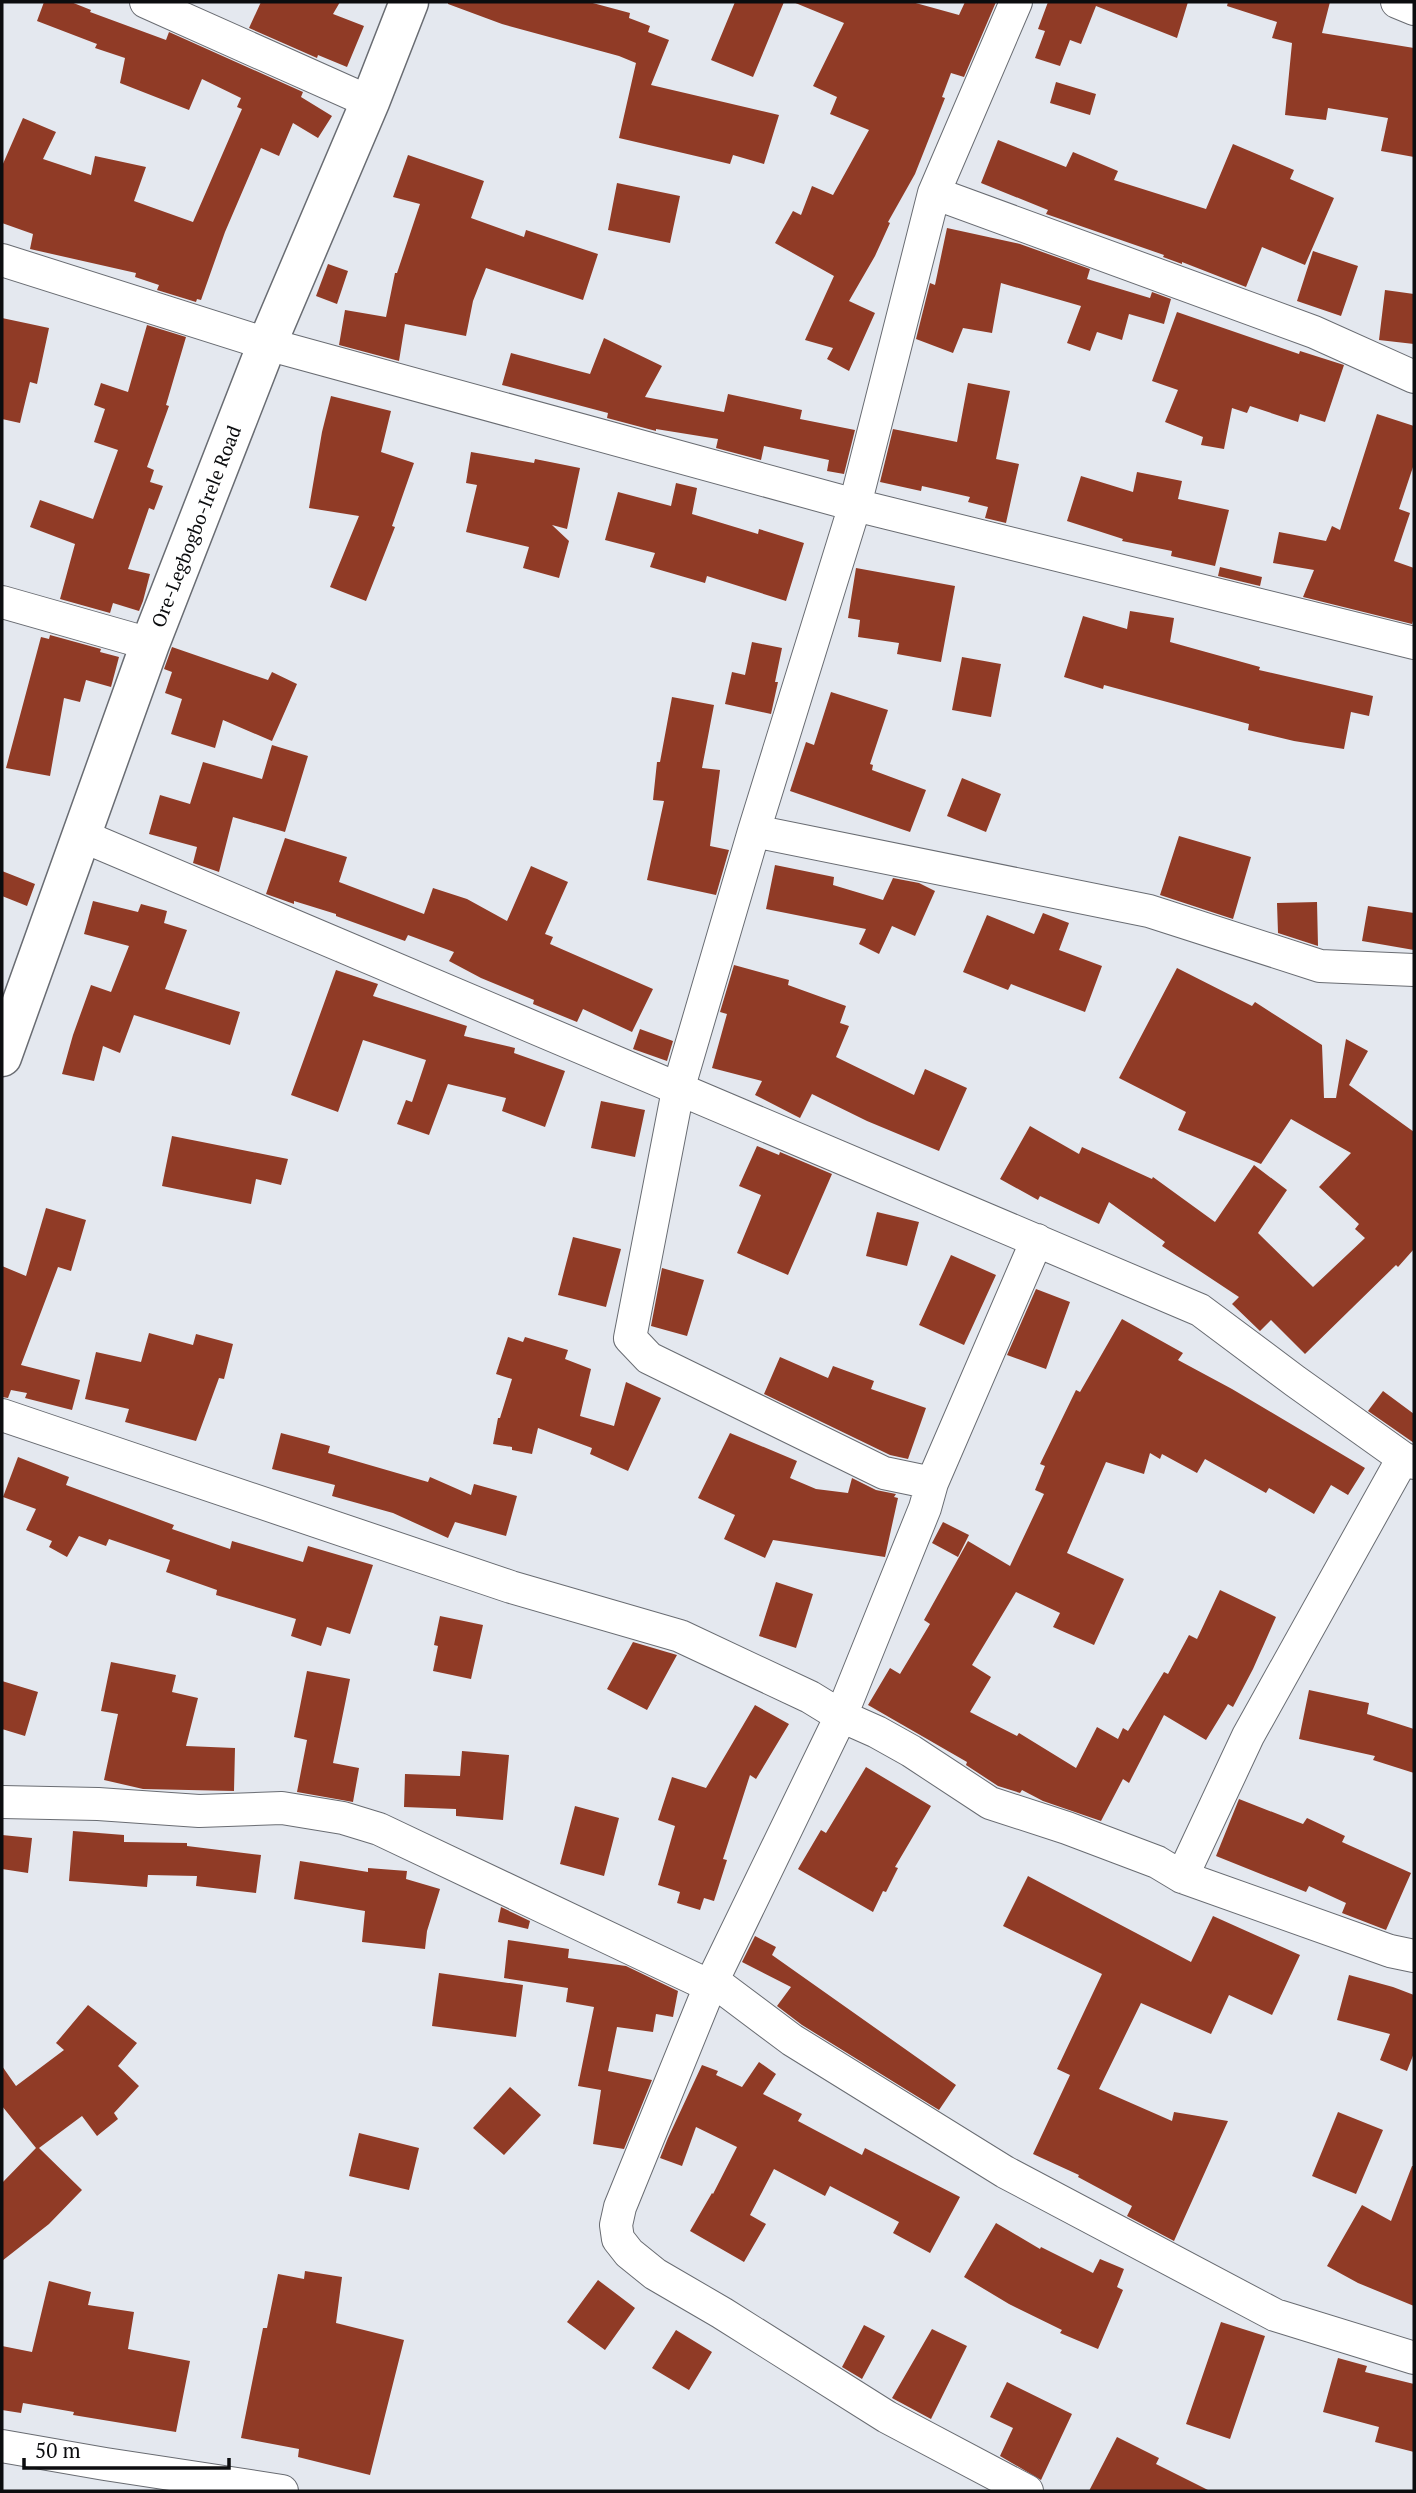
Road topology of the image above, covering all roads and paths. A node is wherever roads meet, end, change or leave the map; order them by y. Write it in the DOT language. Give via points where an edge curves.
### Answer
graph roads {
  1 [pos="146,2"];
  2 [pos="410,2"];
  3 [pos="1017,2"];
  4 [pos="1397,2"];
  5 [pos="1414,9"];
  6 [pos="370,102"];
  7 [pos="934,192"];
  8 [pos="2,260"];
  9 [pos="267,344"];
  10 [pos="1414,377"];
  11 [pos="855,505"];
  12 [pos="2,602"];
  13 [pos="1414,643"];
  14 [pos="150,644"];
  15 [pos="754,831"];
  16 [pos="80,835"];
  17 [pos="1414,970"];
  18 [pos="2,1053"];
  19 [pos="678,1090"];
  20 [pos="1037,1240"];
  21 [pos="2,1415"];
  22 [pos="1409,1460"];
  23 [pos="932,1483"];
  24 [pos="841,1716"];
  25 [pos="2,1802"];
  26 [pos="1182,1877"];
  27 [pos="1414,1956"];
  28 [pos="711,1983"];
  29 [pos="1414,2358"];
  30 [pos="2,2446"];
  31 [pos="282,2491"];
  32 [pos="1027,2491"];
  1 -- 6 [label="street"];
  2 -- 6 [label="main road, Ore-Legbogbo-Irele Road"];
  3 -- 7 [label="street"];
  4 -- 5 [label="street"];
  6 -- 9 [label="main road, Ore-Legbogbo-Irele Road"];
  7 -- 10 [label="street" via="1314,332"];
  7 -- 11 [label="street"];
  8 -- 9 [label="street"];
  9 -- 11 [label="street"];
  9 -- 14 [label="main road, Ore-Legbogbo-Irele Road"];
  11 -- 13 [label="street"];
  11 -- 15 [label="street"];
  12 -- 14 [label="street"];
  14 -- 16 [label="main road, Ore-Legbogbo-Irele Road"];
  15 -- 17 [label="street" via="1149,911 1320,966"];
  15 -- 19 [label="street"];
  16 -- 18 [label="main road, Ore-Legbogbo-Irele Road"];
  16 -- 19 [label="street"];
  19 -- 20 [label="street"];
  19 -- 23 [label="street" via="630,1338 649,1358 884,1473"];
  20 -- 22 [label="street" via="1200,1310"];
  20 -- 23 [label="street"];
  21 -- 24 [label="street" via="510,1587 680,1636"];
  22 -- 26 [label="street" via="1248,1736"];
  23 -- 24 [label="street"];
  24 -- 26 [label="street" via="911,1751 990,1803 1157,1862"];
  24 -- 28 [label="street"];
  25 -- 28 [label="street" via="199,1811 282,1808 343,1818 379,1829"];
  26 -- 27 [label="street"];
  28 -- 29 [label="street" via="792,2040 1005,2172 1275,2315"];
  28 -- 32 [label="street" via="620,2207 618,2239 654,2274 887,2417"];
  30 -- 31 [label="street"];
}
